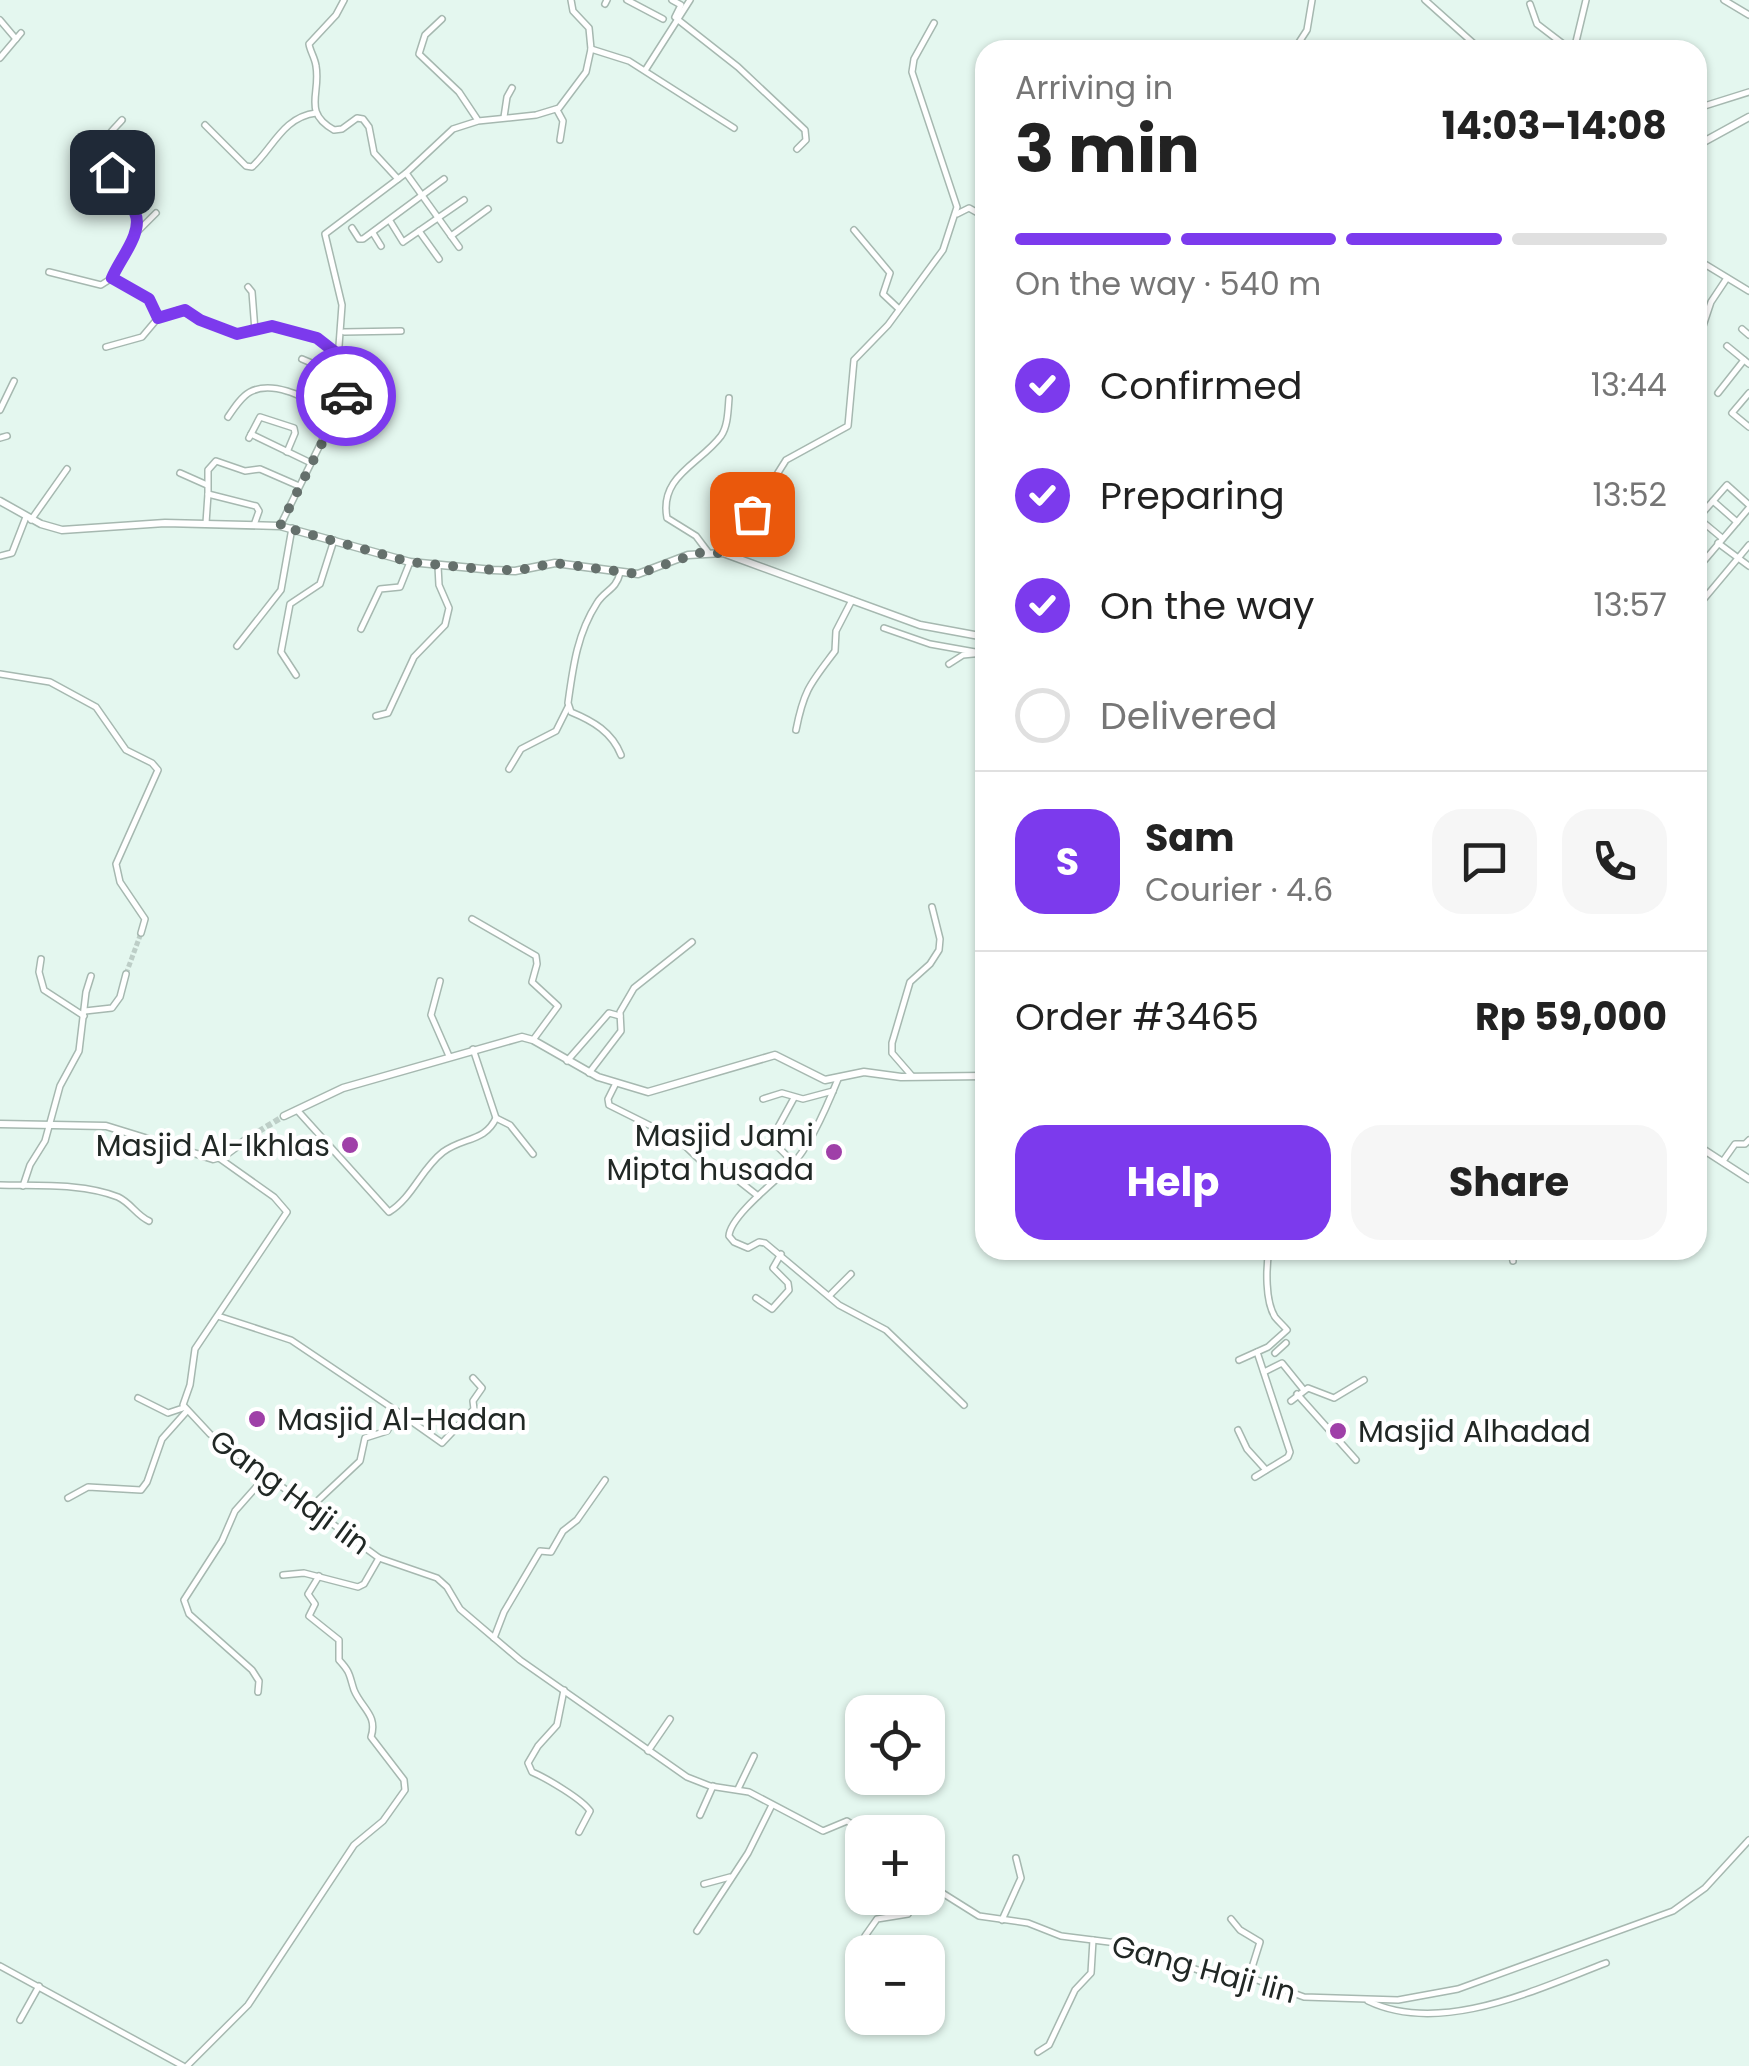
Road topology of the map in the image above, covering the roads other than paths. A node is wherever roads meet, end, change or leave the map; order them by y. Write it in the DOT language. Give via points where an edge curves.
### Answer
graph roads {
  1 [pos="344,0"];
  2 [pos="571,0"];
  3 [pos="627,0"];
  4 [pos="672,0"];
  5 [pos="690,0"];
  6 [pos="1312,0"];
  7 [pos="1425,0"];
  8 [pos="1586,0"];
  9 [pos="1724,0"];
  10 [pos="1530,4"];
  11 [pos="1749,15"];
  12 [pos="663,18"];
  13 [pos="676,18"];
  14 [pos="442,19"];
  15 [pos="0,20"];
  16 [pos="934,23"];
  17 [pos="1300,40"];
  18 [pos="1470,40"];
  19 [pos="1559,40"];
  20 [pos="1576,40"];
  21 [pos="591,49"];
  22 [pos="0,58"];
  23 [pos="646,70"];
  24 [pos="512,88"];
  25 [pos="1749,92"];
  26 [pos="1707,105"];
  27 [pos="557,110"];
  28 [pos="316,113"];
  29 [pos="504,118"];
  30 [pos="1749,118"];
  31 [pos="122,120"];
  32 [pos="478,120"];
  33 [pos="206,125"];
  34 [pos="734,128"];
  35 [pos="1707,139"];
  36 [pos="560,140"];
  37 [pos="797,149"];
  38 [pos="406,173"];
  39 [pos="398,178"];
  40 [pos="444,179"];
  41 [pos="423,195"];
  42 [pos="464,200"];
  43 [pos="956,200"];
  44 [pos="969,208"];
  45 [pos="488,209"];
  46 [pos="975,211"];
  47 [pos="156,213"];
  48 [pos="438,217"];
  49 [pos="390,221"];
  50 [pos="952,222"];
  51 [pos="352,228"];
  52 [pos="854,230"];
  53 [pos="419,231"];
  54 [pos="372,233"];
  55 [pos="135,234"];
  56 [pos="452,236"];
  57 [pos="381,246"];
  58 [pos="459,247"];
  59 [pos="438,259"];
  60 [pos="1707,266"];
  61 [pos="50,272"];
  62 [pos="112,278"];
  63 [pos="1727,278"];
  64 [pos="248,287"];
  65 [pos="1749,291"];
  66 [pos="900,309"];
  67 [pos="1707,311"];
  68 [pos="158,318"];
  69 [pos="1742,329"];
  70 [pos="254,331"];
  71 [pos="401,331"];
  72 [pos="342,332"];
  73 [pos="1749,335"];
  74 [pos="1727,346"];
  75 [pos="106,347"];
  76 [pos="340,356"];
  77 [pos="302,359"];
  78 [pos="1746,362"];
  79 [pos="337,373"];
  80 [pos="14,381"];
  81 [pos="1749,392"];
  82 [pos="1718,393"];
  83 [pos="729,398"];
  84 [pos="0,410"];
  85 [pos="338,414"];
  86 [pos="228,416"];
  87 [pos="1749,426"];
  88 [pos="286,452"];
  89 [pos="311,463"];
  90 [pos="66,469"];
  91 [pos="180,473"];
  92 [pos="207,486"];
  93 [pos="300,486"];
  94 [pos="208,494"];
  95 [pos="0,501"];
  96 [pos="1712,501"];
  97 [pos="1749,506"];
  98 [pos="1707,507"];
  99 [pos="29,518"];
  100 [pos="1738,522"];
  101 [pos="206,523"];
  102 [pos="254,525"];
  103 [pos="280,526"];
  104 [pos="1707,527"];
  105 [pos="291,533"];
  106 [pos="334,540"];
  107 [pos="1720,541"];
  108 [pos="1749,546"];
  109 [pos="708,552"];
  110 [pos="723,553"];
  111 [pos="0,556"];
  112 [pos="1707,557"];
  113 [pos="1738,558"];
  114 [pos="410,562"];
  115 [pos="438,566"];
  116 [pos="1749,566"];
  117 [pos="620,573"];
  118 [pos="1707,595"];
  119 [pos="852,600"];
  120 [pos="884,628"];
  121 [pos="361,629"];
  122 [pos="975,635"];
  123 [pos="238,646"];
  124 [pos="975,652"];
  125 [pos="975,654"];
  126 [pos="949,664"];
  127 [pos="0,674"];
  128 [pos="296,675"];
  129 [pos="568,707"];
  130 [pos="376,716"];
  131 [pos="796,730"];
  132 [pos="621,755"];
  133 [pos="509,770"];
  134 [pos="932,908"];
  135 [pos="472,919"];
  136 [pos="140,933"];
  137 [pos="692,942"];
  138 [pos="41,958"];
  139 [pos="126,974"];
  140 [pos="91,976"];
  141 [pos="440,981"];
  142 [pos="85,1013"];
  143 [pos="620,1016"];
  144 [pos="533,1040"];
  145 [pos="472,1050"];
  146 [pos="449,1056"];
  147 [pos="567,1061"];
  148 [pos="590,1073"];
  149 [pos="975,1076"];
  150 [pos="913,1078"];
  151 [pos="838,1079"];
  152 [pos="616,1085"];
  153 [pos="833,1091"];
  154 [pos="763,1098"];
  155 [pos="794,1098"];
  156 [pos="296,1108"];
  157 [pos="284,1116"];
  158 [pos="496,1118"];
  159 [pos="0,1124"];
  160 [pos="48,1127"];
  161 [pos="251,1136"];
  162 [pos="1749,1140"];
  163 [pos="1707,1153"];
  164 [pos="533,1154"];
  165 [pos="218,1158"];
  166 [pos="794,1162"];
  167 [pos="1721,1163"];
  168 [pos="1749,1178"];
  169 [pos="0,1185"];
  170 [pos="24,1186"];
  171 [pos="758,1196"];
  172 [pos="149,1221"];
  173 [pos="781,1254"];
  174 [pos="1268,1260"];
  175 [pos="851,1274"];
  176 [pos="829,1296"];
  177 [pos="756,1298"];
  178 [pos="218,1316"];
  179 [pos="1285,1342"];
  180 [pos="1256,1352"];
  181 [pos="1275,1353"];
  182 [pos="1239,1360"];
  183 [pos="1264,1372"];
  184 [pos="473,1378"];
  185 [pos="1364,1380"];
  186 [pos="1300,1392"];
  187 [pos="138,1398"];
  188 [pos="1290,1400"];
  189 [pos="964,1405"];
  190 [pos="185,1410"];
  191 [pos="398,1412"];
  192 [pos="1238,1430"];
  193 [pos="1356,1460"];
  194 [pos="1266,1470"];
  195 [pos="266,1476"];
  196 [pos="1255,1476"];
  197 [pos="605,1480"];
  198 [pos="68,1498"];
  199 [pos="310,1507"];
  200 [pos="379,1558"];
  201 [pos="283,1575"];
  202 [pos="318,1576"];
  203 [pos="494,1638"];
  204 [pos="564,1690"];
  205 [pos="258,1692"];
  206 [pos="670,1720"];
  207 [pos="648,1751"];
  208 [pos="754,1756"];
  209 [pos="714,1786"];
  210 [pos="738,1789"];
  211 [pos="772,1805"];
  212 [pos="700,1815"];
  213 [pos="845,1823"];
  214 [pos="578,1832"];
  215 [pos="1749,1840"];
  216 [pos="1016,1858"];
  217 [pos="733,1877"];
  218 [pos="704,1884"];
  219 [pos="945,1896"];
  220 [pos="902,1915"];
  221 [pos="1231,1919"];
  222 [pos="1002,1920"];
  223 [pos="697,1931"];
  224 [pos="866,1935"];
  225 [pos="1093,1940"];
  226 [pos="1606,1963"];
  227 [pos="0,1966"];
  228 [pos="1248,1977"];
  229 [pos="37,1990"];
  230 [pos="1363,1998"];
  231 [pos="20,2020"];
  232 [pos="1038,2052"];
  233 [pos="185,2066"];
  1 -- 28 [label="street" via="308,46 316,66"];
  2 -- 21 [label="street" via="589,28"];
  3 -- 12 [label="street"];
  4 -- 13 [label="street" via="681,5"];
  5 -- 13 [label="street"];
  6 -- 17 [label="street"];
  7 -- 18 [label="street"];
  8 -- 20 [label="street"];
  9 -- 11 [label="street"];
  10 -- 19 [label="street" via="1537,24"];
  13 -- 23 [label="street"];
  13 -- 37 [label="street" via="804,130 806,140"];
  14 -- 32 [label="street" via="425,35 419,54"];
  15 -- 22 [label="street" via="19,36"];
  16 -- 43 [label="street" via="914,59 912,80"];
  21 -- 23 [label="street"];
  21 -- 27 [label="street" via="586,72"];
  23 -- 34 [label="street"];
  24 -- 29 [label="street"];
  25 -- 26 [label="street"];
  27 -- 29 [label="street"];
  27 -- 36 [label="street"];
  28 -- 33 [label="street" via="294,120 252,167"];
  28 -- 39 [label="street" via="334,130 363,119 374,153"];
  29 -- 32 [label="street"];
  30 -- 35 [label="street"];
  31 -- 55 [label="street" via="108,135 105,163 135,211"];
  32 -- 38 [label="street" via="448,132"];
  38 -- 39 [label="street"];
  38 -- 41 [label="street"];
  39 -- 72 [label="street" via="325,234 340,286"];
  40 -- 41 [label="street"];
  41 -- 48 [label="street"];
  41 -- 49 [label="street"];
  42 -- 48 [label="street"];
  43 -- 44 [label="street"];
  43 -- 50 [label="street"];
  44 -- 46 [label="street"];
  44 -- 50 [label="street"];
  45 -- 56 [label="street"];
  47 -- 55 [label="street"];
  48 -- 53 [label="street"];
  48 -- 56 [label="street"];
  49 -- 53 [label="street" via="402,242"];
  49 -- 54 [label="street"];
  50 -- 66 [label="street" via="946,245"];
  51 -- 54 [label="street" via="360,240"];
  52 -- 66 [label="street" via="890,273 882,294"];
  53 -- 59 [label="street"];
  54 -- 57 [label="street"];
  55 -- 62 [label="street"];
  56 -- 58 [label="street"];
  60 -- 63 [label="street"];
  61 -- 62 [label="street" via="101,285"];
  62 -- 68 [label="street" via="149,299"];
  63 -- 65 [label="street"];
  63 -- 67 [label="street"];
  64 -- 70 [label="street"];
  66 -- 110 [label="street" via="852,363 848,426 782,463 749,519 725,538"];
  68 -- 70 [label="street" via="185,310 231,333"];
  68 -- 75 [label="street" via="142,336"];
  69 -- 73 [label="street"];
  70 -- 76 [label="street" via="272,326 317,338"];
  71 -- 72 [label="street"];
  72 -- 76 [label="street"];
  74 -- 78 [label="street"];
  76 -- 79 [label="street"];
  77 -- 79 [label="street"];
  78 -- 82 [label="street"];
  79 -- 85 [label="street" via="347,390"];
  80 -- 84 [label="street"];
  81 -- 87 [label="street" via="1732,414"];
  83 -- 109 [label="street" via="722,435 684,469 666,500 666,516"];
  85 -- 86 [label="street" via="284,390 261,388 246,394"];
  85 -- 89 [label="street"];
  88 -- 88 [label="street" via="250,436 258,419 294,428"];
  88 -- 89 [label="street"];
  89 -- 93 [label="street"];
  90 -- 99 [label="street"];
  91 -- 92 [label="street"];
  92 -- 93 [label="street" via="216,461"];
  92 -- 94 [label="street"];
  93 -- 103 [label="street"];
  94 -- 101 [label="street"];
  94 -- 102 [label="street" via="256,506"];
  95 -- 99 [label="street"];
  96 -- 97 [label="street" via="1727,484"];
  96 -- 98 [label="street"];
  96 -- 100 [label="street"];
  97 -- 100 [label="street"];
  99 -- 101 [label="street" via="62,530"];
  99 -- 111 [label="street" via="12,553"];
  100 -- 107 [label="street"];
  101 -- 102 [label="street"];
  102 -- 103 [label="street"];
  103 -- 105 [label="street"];
  104 -- 107 [label="street"];
  105 -- 106 [label="street"];
  105 -- 123 [label="street" via="281,590"];
  106 -- 114 [label="street"];
  106 -- 128 [label="street" via="320,584 290,604 281,652"];
  107 -- 112 [label="street"];
  107 -- 113 [label="street"];
  108 -- 113 [label="street"];
  109 -- 110 [label="street"];
  109 -- 117 [label="street" via="642,573"];
  110 -- 119 [label="street"];
  113 -- 116 [label="street"];
  113 -- 118 [label="street"];
  114 -- 115 [label="street"];
  114 -- 121 [label="street" via="400,587 380,588"];
  115 -- 117 [label="street" via="505,571 555,563"];
  115 -- 130 [label="street" via="448,608 445,626 414,658 388,713"];
  117 -- 129 [label="street" via="582,630"];
  119 -- 122 [label="street" via="932,628"];
  119 -- 131 [label="street" via="836,631 834,654 806,691"];
  120 -- 124 [label="street"];
  125 -- 126 [label="street"];
  127 -- 136 [label="street" via="50,682 96,707 126,750 158,770 116,864 145,918"];
  129 -- 132 [label="street" via="610,735"];
  129 -- 133 [label="street" via="556,731 521,749"];
  134 -- 150 [label="street" via="939,950 913,978 892,1043 892,1053"];
  135 -- 144 [label="street" via="536,956 532,982 558,1006"];
  137 -- 143 [label="street" via="639,982"];
  138 -- 142 [label="street" via="44,990"];
  139 -- 142 [label="street" via="112,1008"];
  140 -- 142 [label="street"];
  141 -- 146 [label="street" via="431,1016"];
  142 -- 160 [label="street" via="78,1056"];
  143 -- 147 [label="street" via="609,1013"];
  143 -- 148 [label="street" via="621,1031"];
  144 -- 145 [label="street" via="512,1038"];
  144 -- 147 [label="street"];
  145 -- 146 [label="street"];
  145 -- 158 [label="street"];
  146 -- 156 [label="street"];
  147 -- 148 [label="street"];
  148 -- 152 [label="street"];
  149 -- 150 [label="street"];
  150 -- 151 [label="street" via="864,1072"];
  151 -- 152 [label="street" via="818,1078 774,1055 660,1090"];
  151 -- 153 [label="street"];
  152 -- 171 [label="street" via="610,1105 679,1140"];
  153 -- 155 [label="street"];
  153 -- 166 [label="street"];
  154 -- 155 [label="street"];
  155 -- 166 [label="street" via="771,1140"];
  156 -- 157 [label="street"];
  156 -- 158 [label="street" via="389,1212 444,1151 481,1138"];
  158 -- 164 [label="street" via="510,1124"];
  159 -- 160 [label="street"];
  160 -- 165 [label="street" via="106,1126"];
  160 -- 170 [label="street"];
  161 -- 165 [label="street"];
  162 -- 167 [label="street" via="1734,1144"];
  163 -- 167 [label="street"];
  165 -- 178 [label="street, Gang Haji Iin" via="287,1212"];
  166 -- 171 [label="street"];
  167 -- 168 [label="street"];
  169 -- 170 [label="street"];
  170 -- 172 [label="street" via="111,1195"];
  171 -- 173 [label="street" via="731,1224 729,1236 748,1248 763,1242"];
  173 -- 176 [label="street"];
  173 -- 177 [label="street" via="772,1268 789,1290 772,1309"];
  174 -- 179 [label="street" via="1274,1315 1287,1330"];
  175 -- 176 [label="street"];
  176 -- 189 [label="street" via="886,1330"];
  178 -- 190 [label="street, Gang Haji Iin" via="195,1350"];
  178 -- 191 [label="street" via="291,1340"];
  179 -- 180 [label="street"];
  179 -- 181 [label="street"];
  180 -- 182 [label="street"];
  180 -- 183 [label="street"];
  183 -- 186 [label="street" via="1282,1362"];
  183 -- 194 [label="street" via="1290,1449"];
  184 -- 191 [label="street" via="482,1388 474,1410 442,1443"];
  185 -- 186 [label="street" via="1334,1398 1320,1390"];
  186 -- 188 [label="street"];
  186 -- 193 [label="street"];
  187 -- 190 [label="street" via="168,1413"];
  190 -- 195 [label="street, Gang Haji Iin"];
  190 -- 198 [label="street" via="162,1439 141,1490 88,1487"];
  191 -- 199 [label="street" via="387,1432 365,1438 360,1461"];
  192 -- 194 [label="street"];
  194 -- 196 [label="street"];
  195 -- 199 [label="street, Gang Haji Iin"];
  195 -- 205 [label="street" via="236,1511 184,1600 190,1614 252,1670"];
  197 -- 203 [label="street" via="551,1552 540,1551"];
  199 -- 200 [label="street, Gang Haji Iin"];
  200 -- 202 [label="street" via="361,1586"];
  200 -- 203 [label="street, Gang Haji Iin" via="437,1578"];
  201 -- 202 [label="street"];
  202 -- 233 [label="street" via="308,1594 314,1604 309,1616 340,1640 339,1660 372,1718 371,1737 406,1790 354,1845 248,2004"];
  203 -- 204 [label="street, Gang Haji Iin"];
  204 -- 207 [label="street, Gang Haji Iin"];
  204 -- 214 [label="street" via="560,1720 528,1763 587,1806"];
  206 -- 207 [label="street"];
  207 -- 209 [label="street, Gang Haji Iin"];
  208 -- 210 [label="street"];
  209 -- 210 [label="street, Gang Haji Iin"];
  209 -- 212 [label="street"];
  210 -- 211 [label="street, Gang Haji Iin"];
  211 -- 213 [label="street, Gang Haji Iin" via="823,1831"];
  211 -- 217 [label="street"];
  215 -- 230 [label="street, Gang Haji Iin" via="1695,1896 1654,1919 1458,1989 1406,1999"];
  216 -- 222 [label="street" via="1021,1878"];
  217 -- 218 [label="street"];
  217 -- 223 [label="street"];
  219 -- 222 [label="street, Gang Haji Iin" via="971,1913"];
  220 -- 224 [label="street" via="877,1919"];
  221 -- 228 [label="street" via="1260,1942"];
  222 -- 225 [label="street, Gang Haji Iin"];
  225 -- 228 [label="street, Gang Haji Iin" via="1138,1948 1212,1976 1224,1968"];
  225 -- 232 [label="street" via="1090,1973 1049,2045"];
  226 -- 230 [label="street" via="1480,2008 1428,2012"];
  227 -- 229 [label="street"];
  228 -- 230 [label="street, Gang Haji Iin" via="1292,1995"];
  229 -- 231 [label="street"];
  229 -- 233 [label="street"];
}
